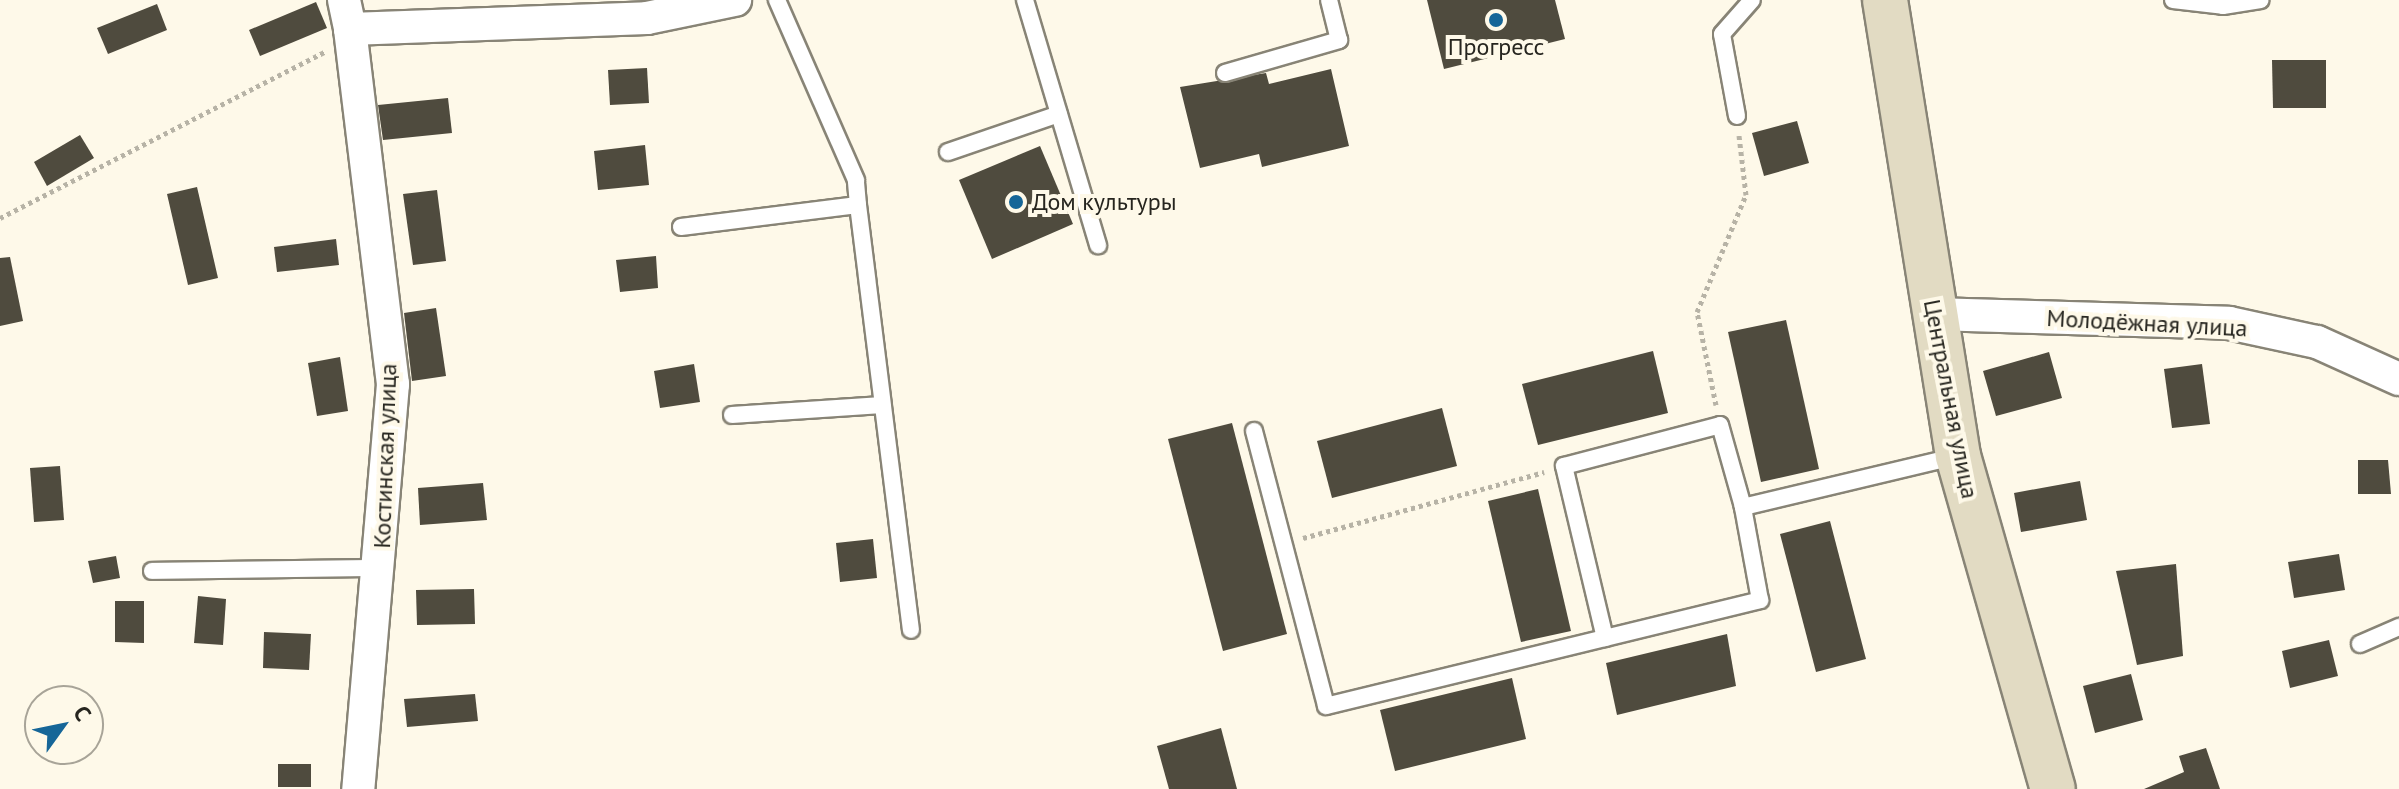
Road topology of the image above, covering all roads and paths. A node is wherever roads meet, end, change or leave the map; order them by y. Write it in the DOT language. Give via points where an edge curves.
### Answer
graph roads {
  1 [pos="735,0"];
  2 [pos="777,0"];
  3 [pos="1025,0"];
  4 [pos="1329,0"];
  5 [pos="1752,0"];
  6 [pos="1885,0"];
  7 [pos="2173,0"];
  8 [pos="2261,0"];
  9 [pos="348,23"];
  10 [pos="1225,73"];
  11 [pos="1059,114"];
  12 [pos="1737,116"];
  13 [pos="948,152"];
  14 [pos="858,205"];
  15 [pos="0,218"];
  16 [pos="681,227"];
  17 [pos="1098,245"];
  18 [pos="1933,314"];
  19 [pos="2399,379"];
  20 [pos="882,405"];
  21 [pos="732,415"];
  22 [pos="1720,425"];
  23 [pos="1254,431"];
  24 [pos="1958,456"];
  25 [pos="1564,466"];
  26 [pos="1743,507"];
  27 [pos="1284,544"];
  28 [pos="381,568"];
  29 [pos="152,571"];
  30 [pos="2399,627"];
  31 [pos="911,630"];
  32 [pos="1605,638"];
  33 [pos="2360,644"];
  34 [pos="358,789"];
  35 [pos="2053,789"];
  1 -- 9 [label="street" via="647,18"];
  2 -- 14 [label="lane" via="856,180"];
  3 -- 11 [label="lane"];
  4 -- 10 [label="lane" via="1339,40"];
  5 -- 12 [label="lane" via="1722,34"];
  6 -- 18 [label="street, Центральная улица"];
  7 -- 8 [label="lane" via="2223,6"];
  9 -- 15 [label="path" via="119,163"];
  9 -- 28 [label="street, Костинская улица" via="393,384"];
  11 -- 13 [label="lane"];
  11 -- 17 [label="lane"];
  12 -- 22 [label="path" via="1746,195 1697,312"];
  14 -- 16 [label="lane"];
  14 -- 20 [label="lane"];
  18 -- 19 [label="street, Молодёжная улица" via="2229,323 2317,342"];
  18 -- 24 [label="street, Центральная улица"];
  20 -- 21 [label="lane"];
  20 -- 31 [label="lane"];
  22 -- 25 [label="lane"];
  22 -- 26 [label="lane"];
  23 -- 27 [label="lane"];
  24 -- 26 [label="lane"];
  24 -- 35 [label="street, Центральная улица"];
  25 -- 27 [label="path"];
  25 -- 32 [label="lane"];
  26 -- 32 [label="lane" via="1760,600"];
  27 -- 32 [label="lane" via="1326,706"];
  28 -- 29 [label="lane"];
  28 -- 34 [label="street, Костинская улица"];
  30 -- 33 [label="lane"];
}
